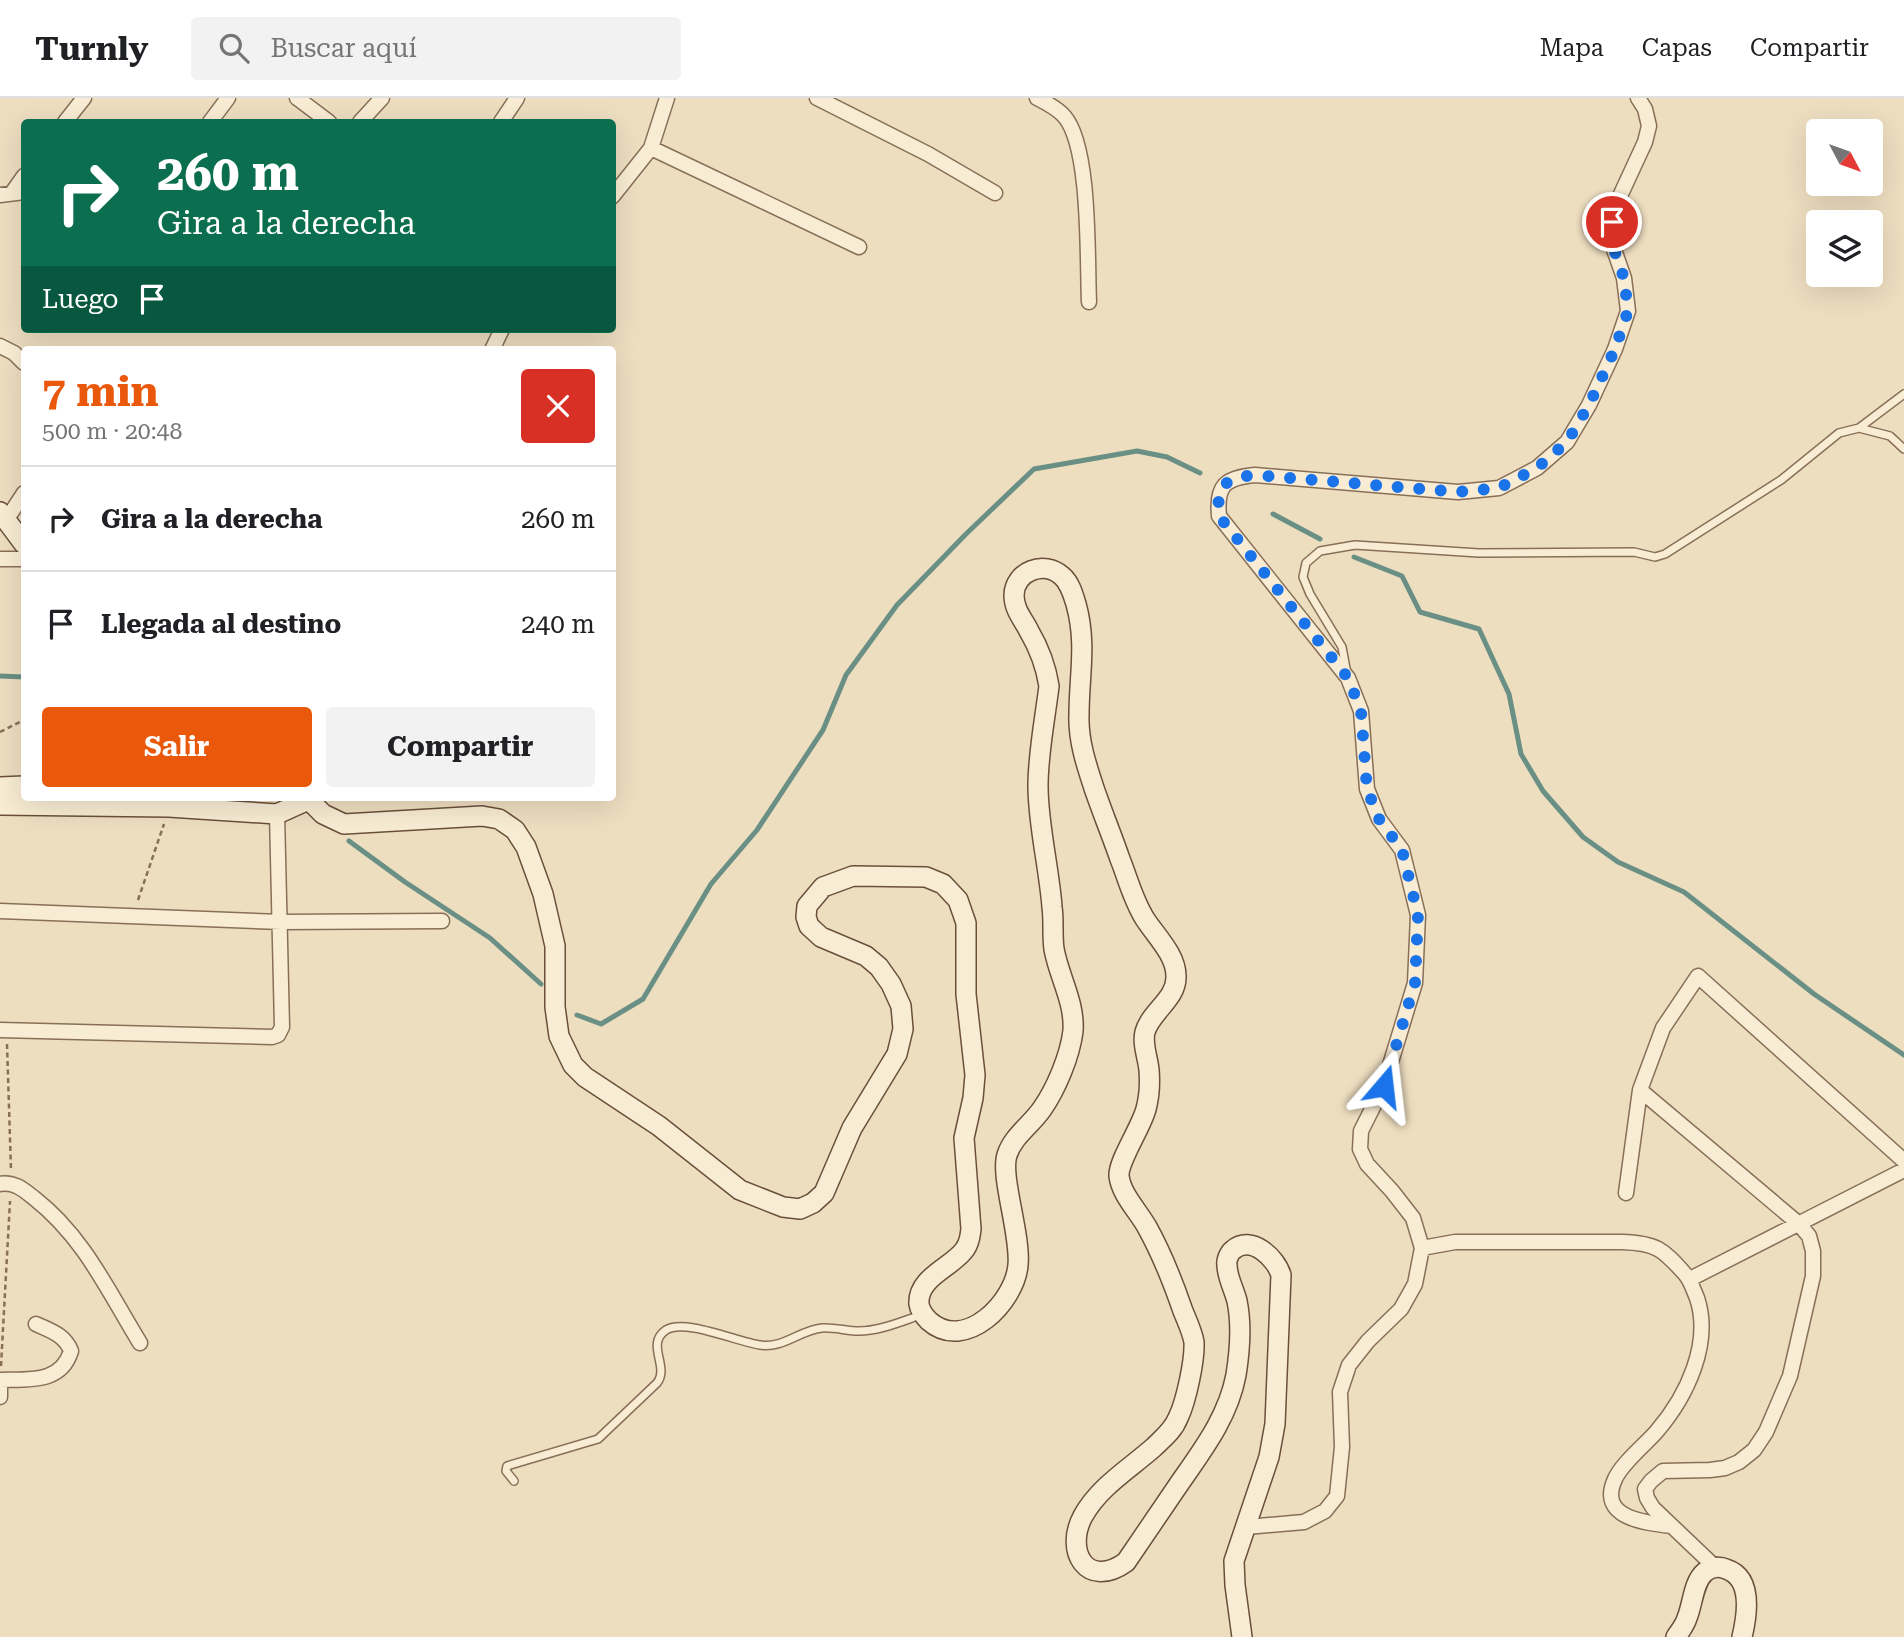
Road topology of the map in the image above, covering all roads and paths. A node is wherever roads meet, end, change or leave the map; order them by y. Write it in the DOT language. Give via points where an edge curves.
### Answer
graph roads {
  1 [pos="84,98"];
  2 [pos="228,98"];
  3 [pos="297,98"];
  4 [pos="382,98"];
  5 [pos="517,98"];
  6 [pos="667,98"];
  7 [pos="817,98"];
  8 [pos="1037,98"];
  9 [pos="1638,98"];
  10 [pos="67,119"];
  11 [pos="211,119"];
  12 [pos="325,119"];
  13 [pos="363,119"];
  14 [pos="503,119"];
  15 [pos="651,148"];
  16 [pos="616,192"];
  17 [pos="995,193"];
  18 [pos="859,247"];
  19 [pos="1089,302"];
  20 [pos="0,346"];
  21 [pos="21,360"];
  22 [pos="1904,394"];
  23 [pos="1859,428"];
  24 [pos="1904,449"];
  25 [pos="21,496"];
  26 [pos="3,516"];
  27 [pos="21,540"];
  28 [pos="0,559"];
  29 [pos="21,559"];
  30 [pos="1348,678"];
  31 [pos="21,722"];
  32 [pos="0,732"];
  33 [pos="0,786"];
  34 [pos="21,786"];
  35 [pos="302,801"];
  36 [pos="308,801"];
  37 [pos="0,804"];
  38 [pos="169,807"];
  39 [pos="277,814"];
  40 [pos="0,911"];
  41 [pos="133,916"];
  42 [pos="442,921"];
  43 [pos="281,922"];
  44 [pos="3,1030"];
  45 [pos="1640,1090"];
  46 [pos="1904,1161"];
  47 [pos="1904,1170"];
  48 [pos="6,1184"];
  49 [pos="1626,1193"];
  50 [pos="1799,1224"];
  51 [pos="1422,1248"];
  52 [pos="1690,1279"];
  53 [pos="922,1314"];
  54 [pos="36,1325"];
  55 [pos="140,1343"];
  56 [pos="0,1380"];
  57 [pos="0,1397"];
  58 [pos="514,1481"];
  59 [pos="1672,1526"];
  60 [pos="1246,1527"];
  61 [pos="1715,1567"];
  62 [pos="1242,1637"];
  63 [pos="1676,1637"];
  64 [pos="1742,1637"];
  1 -- 10 [label="street"];
  2 -- 11 [label="street"];
  3 -- 12 [label="street"];
  4 -- 13 [label="street"];
  5 -- 14 [label="street"];
  6 -- 15 [label="street"];
  7 -- 17 [label="street"];
  8 -- 19 [label="street" via="1064,116 1076,138 1083,179"];
  9 -- 30 [label="street" via="1649,126 1615,207 1610,238 1624,278 1628,311 1605,372 1567,442 1537,468 1499,488 1458,492 1255,475 1236,477 1217,498 1219,516"];
  15 -- 16 [label="street"];
  15 -- 18 [label="street"];
  20 -- 21 [label="street"];
  22 -- 23 [label="lane"];
  23 -- 24 [label="lane" via="1890,436"];
  23 -- 30 [label="lane" via="1839,433 1781,481 1655,557 1634,552 1479,553 1354,545 1320,551 1306,563 1303,577 1342,647"];
  25 -- 26 [label="street"];
  26 -- 27 [label="street"];
  28 -- 29 [label="street"];
  30 -- 51 [label="street" via="1361,711 1367,789 1379,819 1402,850 1418,915 1415,983 1384,1086 1360,1131 1360,1149 1367,1164 1413,1218"];
  31 -- 32 [label="path"];
  33 -- 34 [label="street"];
  35 -- 39 [label="street"];
  36 -- 53 [label="street" via="344,824 482,816 499,819 515,830 527,847 543,894 555,946 559,1036 573,1065 740,1190 783,1207 800,1209 824,1193 852,1128 897,1054 903,1029 901,1006 885,975 866,956 815,932 806,917 807,906 823,887 853,876 926,877 943,884 957,900 965,923 966,994 975,1075 964,1138 971,1229 964,1251 924,1287 918,1301"];
  37 -- 38 [label="street"];
  38 -- 39 [label="street"];
  38 -- 41 [label="path"];
  39 -- 43 [label="street"];
  40 -- 41 [label="street"];
  41 -- 43 [label="street"];
  42 -- 43 [label="street"];
  43 -- 44 [label="street" via="282,1027 278,1035"];
  44 -- 48 [label="path"];
  45 -- 46 [label="street" via="1663,1028 1698,976"];
  45 -- 49 [label="street"];
  45 -- 50 [label="street"];
  47 -- 50 [label="street"];
  48 -- 55 [label="street" via="25,1191 74,1236"];
  48 -- 56 [label="path"];
  50 -- 52 [label="street"];
  50 -- 59 [label="street" via="1809,1236 1813,1276 1790,1376 1754,1450 1739,1462 1725,1468 1664,1471 1651,1481 1645,1489 1647,1498"];
  51 -- 52 [label="street" via="1455,1242 1642,1242 1665,1251"];
  51 -- 60 [label="street" via="1415,1284 1401,1309 1349,1366 1340,1392 1342,1447 1337,1496 1325,1511 1304,1522"];
  52 -- 59 [label="street" via="1702,1315 1699,1358 1660,1428 1616,1476 1612,1489 1617,1510 1630,1519"];
  53 -- 58 [label="lane" via="872,1330 823,1328 770,1346 690,1328 668,1329 658,1341 662,1378 640,1400 598,1439 507,1466"];
  53 -- 60 [label="street" via="948,1331 972,1328 996,1312 1012,1290 1018,1252 1004,1164 1016,1139 1042,1109 1067,1061 1073,1031 1072,1005 1054,947 1038,787 1049,686 1014,597 1016,583 1025,574 1048,568 1069,584 1080,621 1081,744 1094,790 1134,898 1173,962 1176,975 1174,989 1144,1034 1150,1073 1147,1107 1119,1177 1160,1253 1194,1339 1194,1359 1170,1432 1108,1485 1084,1515 1076,1542 1079,1556 1092,1570 1103,1573 1126,1562 1212,1437 1232,1395 1241,1347 1237,1303 1226,1266 1233,1250 1245,1245 1269,1255 1281,1275 1275,1424"];
  54 -- 56 [label="street" via="67,1342 71,1351 68,1362 47,1378"];
  56 -- 57 [label="street"];
  59 -- 61 [label="street"];
  60 -- 62 [label="street" via="1234,1562"];
  61 -- 63 [label="street" via="1697,1583 1686,1621"];
  61 -- 64 [label="street" via="1728,1569 1739,1578 1747,1595"];
}
